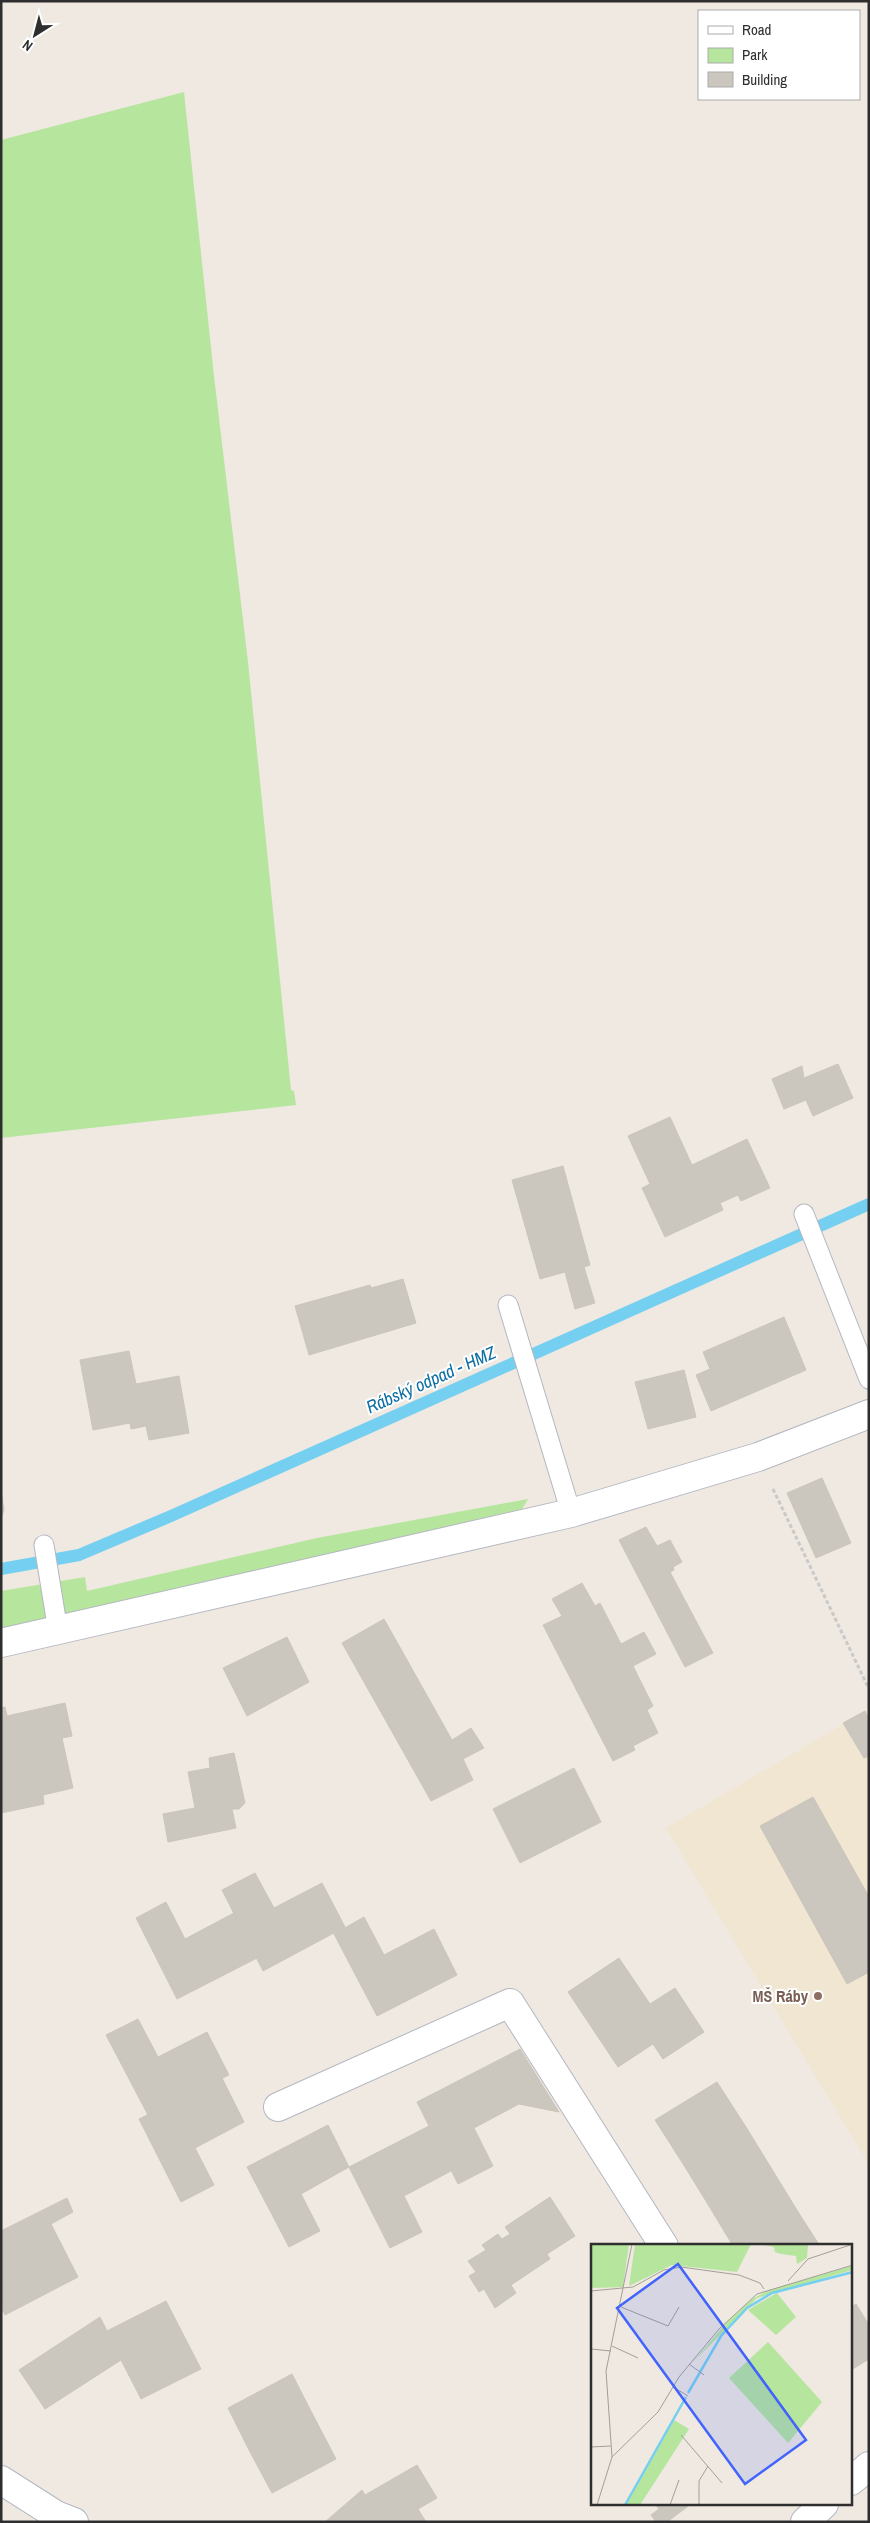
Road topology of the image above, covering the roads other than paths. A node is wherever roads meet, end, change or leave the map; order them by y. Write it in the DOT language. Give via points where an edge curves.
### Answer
graph roads {
  1 [pos="804,1214"];
  2 [pos="508,1305"];
  3 [pos="869,1379"];
  4 [pos="869,1414"];
  5 [pos="571,1513"];
  6 [pos="44,1545"];
  7 [pos="58,1631"];
  8 [pos="1,1643"];
  9 [pos="278,2106"];
  10 [pos="663,2244"];
  11 [pos="869,2466"];
  12 [pos="1,2480"];
  13 [pos="852,2480"];
  14 [pos="822,2506"];
  15 [pos="74,2522"];
  16 [pos="805,2522"];
  1 -- 3 [label="lane"];
  2 -- 5 [label="lane"];
  4 -- 5 [label="street" via="758,1457"];
  5 -- 7 [label="street"];
  6 -- 7 [label="lane"];
  7 -- 8 [label="street"];
  9 -- 10 [label="street" via="510,2003"];
  11 -- 13 [label="street"];
  12 -- 15 [label="street" via="56,2515"];
  14 -- 16 [label="street"];
}
